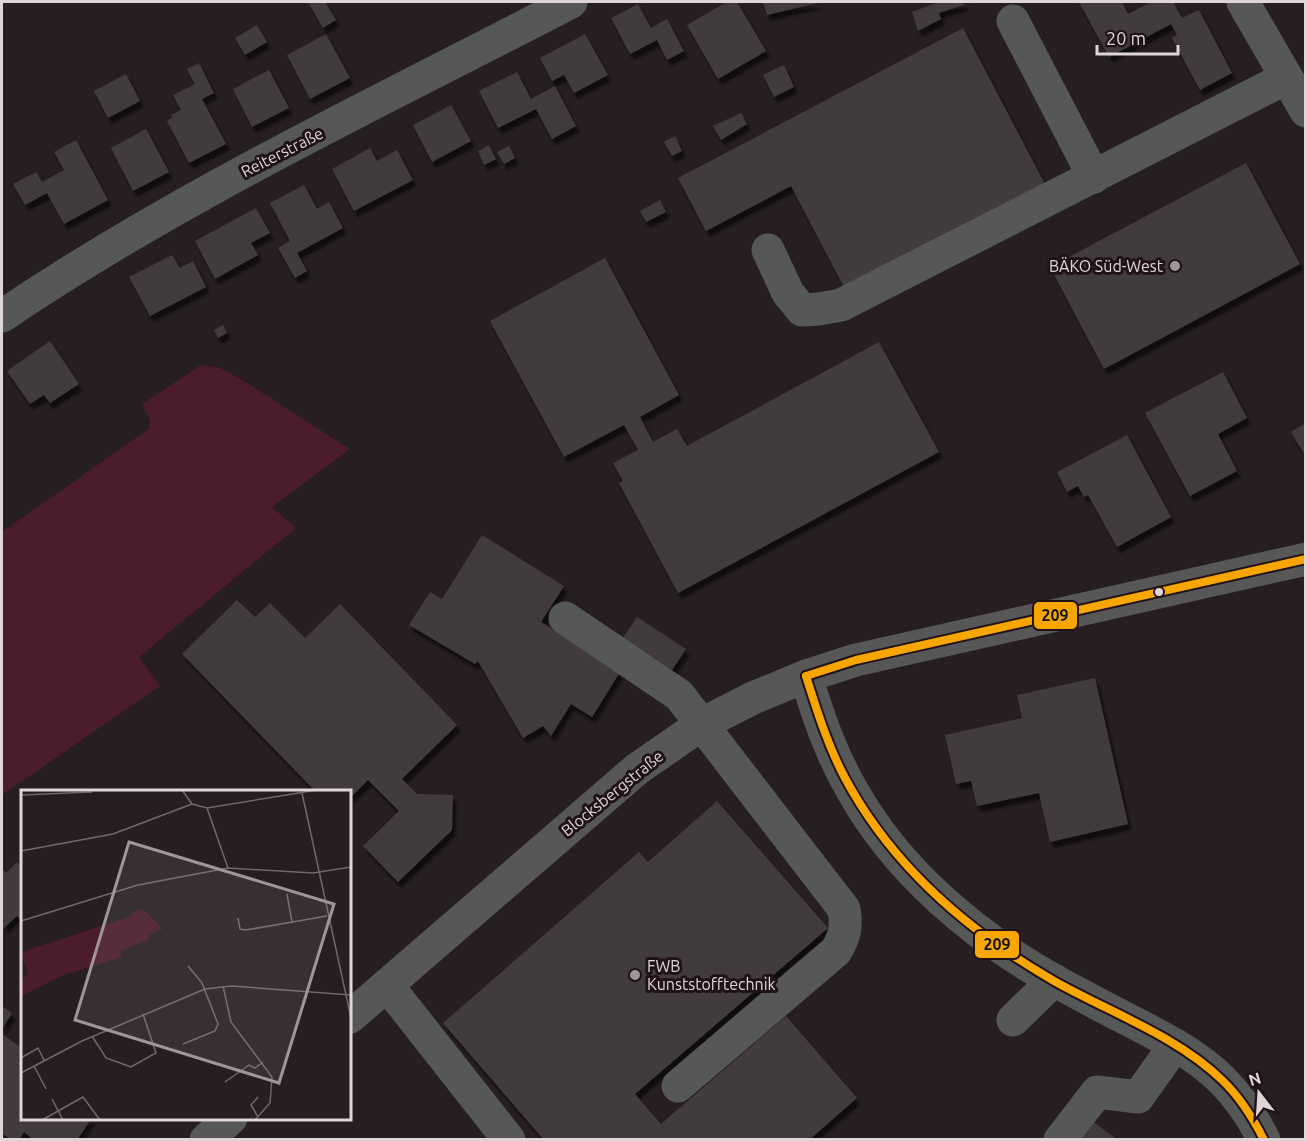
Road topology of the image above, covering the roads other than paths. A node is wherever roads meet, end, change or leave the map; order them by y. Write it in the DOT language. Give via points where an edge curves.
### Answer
graph roads {
  1 [pos="571,2"];
  2 [pos="1243,2"];
  3 [pos="1013,21"];
  4 [pos="1286,78"];
  5 [pos="1305,111"];
  6 [pos="1094,177"];
  7 [pos="768,250"];
  8 [pos="2,316"];
  9 [pos="1305,559"];
  10 [pos="565,618"];
  11 [pos="806,676"];
  12 [pos="702,724"];
  13 [pos="1053,980"];
  14 [pos="387,985"];
  15 [pos="351,1016"];
  16 [pos="1013,1020"];
  17 [pos="1175,1045"];
  18 [pos="678,1086"];
  19 [pos="230,1120"];
  20 [pos="206,1140"];
  21 [pos="509,1140"];
  22 [pos="1060,1140"];
  23 [pos="1264,1140"];
  1 -- 8 [label="street, Reiterstraße" via="208,191 116,243"];
  2 -- 4 [label="street"];
  3 -- 6 [label="street"];
  4 -- 5 [label="street"];
  4 -- 6 [label="street"];
  6 -- 7 [label="street" via="841,305 802,310 788,293"];
  9 -- 11 [label="main road, Blocksbergstraße" via="856,660"];
  10 -- 12 [label="street" via="679,695"];
  11 -- 12 [label="main road, Blocksbergstraße"];
  11 -- 13 [label="street" via="830,746 852,791 913,872 994,944"];
  12 -- 14 [label="main road, Blocksbergstraße" via="637,769"];
  12 -- 18 [label="street" via="844,909 846,923 836,951"];
  13 -- 16 [label="street"];
  13 -- 17 [label="street"];
  14 -- 15 [label="main road, Blocksbergstraße"];
  14 -- 21 [label="street"];
  17 -- 22 [label="street" via="1138,1097 1096,1092"];
  17 -- 23 [label="street" via="1221,1079 1252,1117"];
  19 -- 20 [label="main road"];
}
